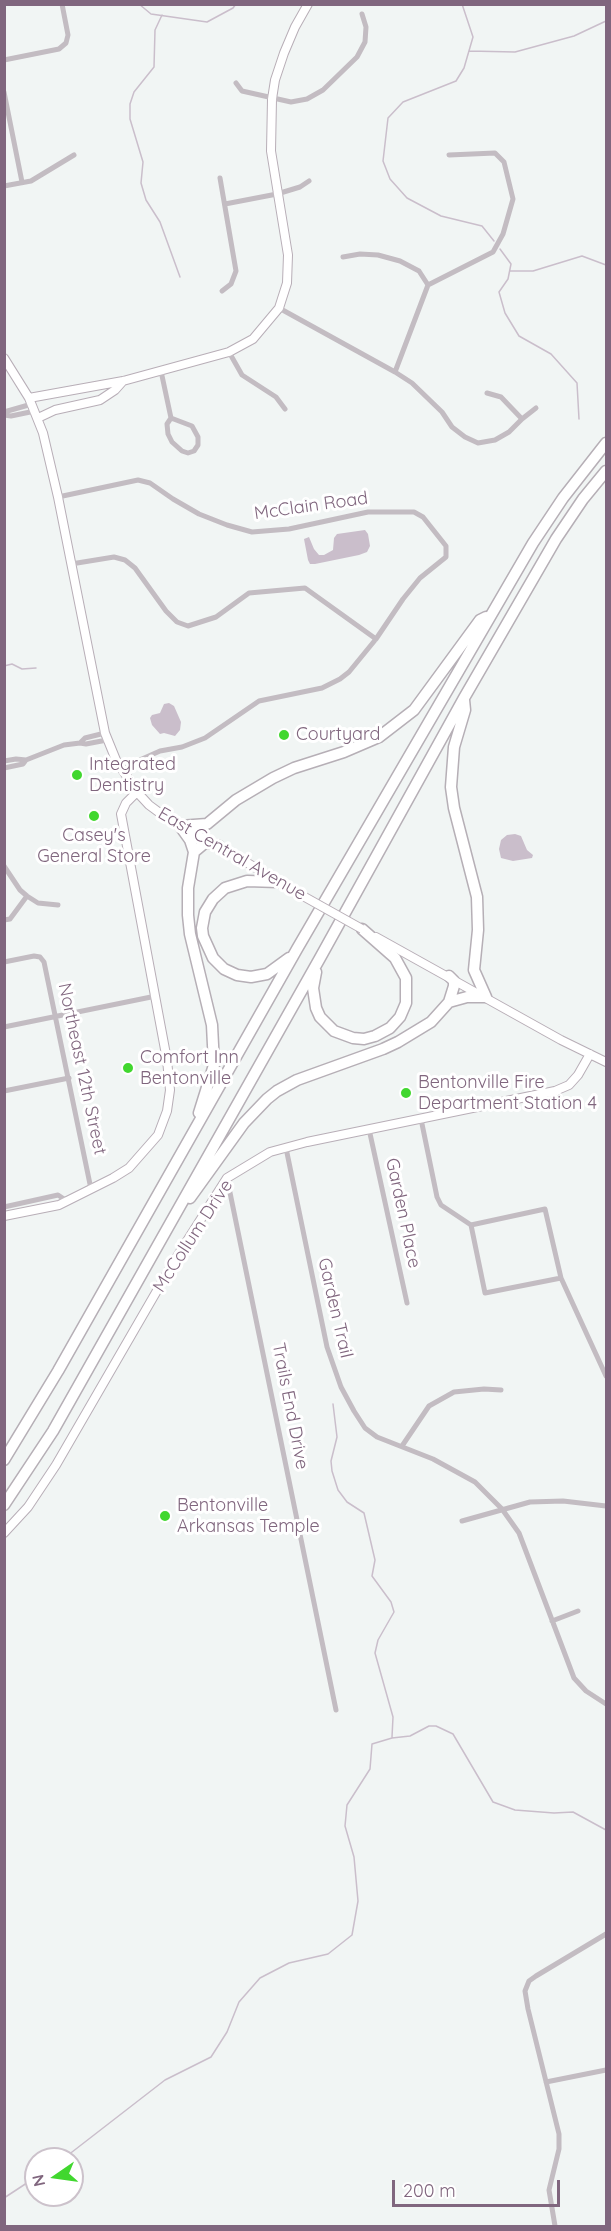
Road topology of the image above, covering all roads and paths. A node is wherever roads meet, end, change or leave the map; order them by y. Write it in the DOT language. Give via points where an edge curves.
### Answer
graph roads {
  1 [pos="62,4"];
  2 [pos="309,4"];
  3 [pos="362,14"];
  4 [pos="4,60"];
  5 [pos="236,83"];
  6 [pos="4,92"];
  7 [pos="272,99"];
  8 [pos="75,155"];
  9 [pos="449,155"];
  10 [pos="220,178"];
  11 [pos="309,181"];
  12 [pos="22,182"];
  13 [pos="4,186"];
  14 [pos="277,194"];
  15 [pos="225,204"];
  16 [pos="344,257"];
  17 [pos="428,285"];
  18 [pos="222,291"];
  19 [pos="279,308"];
  20 [pos="229,352"];
  21 [pos="4,358"];
  22 [pos="161,371"];
  23 [pos="395,372"];
  24 [pos="123,381"];
  25 [pos="487,393"];
  26 [pos="34,408"];
  27 [pos="536,408"];
  28 [pos="285,409"];
  29 [pos="4,413"];
  30 [pos="171,418"];
  31 [pos="522,419"];
  32 [pos="606,443"];
  33 [pos="606,471"];
  34 [pos="58,496"];
  35 [pos="71,564"];
  36 [pos="491,614"];
  37 [pos="376,639"];
  38 [pos="464,698"];
  39 [pos="106,737"];
  40 [pos="26,760"];
  41 [pos="4,761"];
  42 [pos="4,768"];
  43 [pos="122,771"];
  44 [pos="137,792"];
  45 [pos="180,826"];
  46 [pos="219,846"];
  47 [pos="194,852"];
  48 [pos="4,866"];
  49 [pos="278,882"];
  50 [pos="27,896"];
  51 [pos="58,905"];
  52 [pos="4,920"];
  53 [pos="362,929"];
  54 [pos="297,949"];
  55 [pos="320,958"];
  56 [pos="4,962"];
  57 [pos="449,976"];
  58 [pos="156,996"];
  59 [pos="486,997"];
  60 [pos="449,1002"];
  61 [pos="56,1016"];
  62 [pos="4,1027"];
  63 [pos="590,1054"];
  64 [pos="606,1062"];
  65 [pos="69,1078"];
  66 [pos="4,1091"];
  67 [pos="422,1119"];
  68 [pos="369,1130"];
  69 [pos="286,1148"];
  70 [pos="177,1163"];
  71 [pos="227,1178"];
  72 [pos="91,1189"];
  73 [pos="68,1201"];
  74 [pos="4,1207"];
  75 [pos="4,1216"];
  76 [pos="170,1221"];
  77 [pos="471,1225"];
  78 [pos="561,1278"];
  79 [pos="407,1303"];
  80 [pos="606,1376"];
  81 [pos="501,1390"];
  82 [pos="402,1446"];
  83 [pos="4,1460"];
  84 [pos="4,1505"];
  85 [pos="606,1506"];
  86 [pos="502,1509"];
  87 [pos="462,1521"];
  88 [pos="4,1533"];
  89 [pos="578,1611"];
  90 [pos="552,1621"];
  91 [pos="606,1704"];
  92 [pos="336,1710"];
  93 [pos="606,1934"];
  94 [pos="606,2070"];
  95 [pos="546,2082"];
  96 [pos="555,2226"];
  1 -- 4 [label="street" via="66,43 59,49"];
  2 -- 7 [label="street" via="284,53"];
  3 -- 7 [label="street" via="366,27 364,42 345,70 307,99"];
  5 -- 7 [label="street" via="242,91"];
  6 -- 12 [label="street"];
  7 -- 14 [label="street" via="271,151"];
  8 -- 12 [label="street" via="31,181"];
  9 -- 17 [label="street" via="495,153 504,162 513,199 503,234 493,252"];
  10 -- 15 [label="street"];
  11 -- 14 [label="street" via="300,188"];
  12 -- 13 [label="street"];
  14 -- 15 [label="street"];
  14 -- 19 [label="street" via="289,266"];
  15 -- 18 [label="street" via="236,271 231,284"];
  16 -- 17 [label="street" via="369,255 400,261 419,271"];
  17 -- 23 [label="street"];
  19 -- 20 [label="street" via="253,339"];
  19 -- 23 [label="street"];
  20 -- 22 [label="street"];
  20 -- 28 [label="street" via="242,375 276,397"];
  21 -- 26 [label="street, East Central Avenue"];
  22 -- 24 [label="street"];
  22 -- 30 [label="street"];
  23 -- 31 [label="street" via="412,383 452,427 478,443 495,440"];
  24 -- 26 [label="street"];
  24 -- 26 [label="street" via="100,400 55,411"];
  25 -- 31 [label="street" via="501,397"];
  26 -- 29 [label="street" via="11,416"];
  26 -- 34 [label="street, East Central Avenue"];
  27 -- 31 [label="street"];
  30 -- 30 [label="street" via="168,434 172,442 182,451 194,451 198,437 192,426"];
  32 -- 36 [label="highway" via="549,517"];
  33 -- 38 [label="highway" via="556,539"];
  34 -- 35 [label="street, East Central Avenue"];
  34 -- 37 [label="street, McClain Road" via="138,480 150,483 199,514 252,532 289,529 368,512 414,512 423,517 446,546 446,557 420,578"];
  35 -- 37 [label="street" via="114,557 125,561 135,568 166,611 188,626 216,617 249,593 305,588"];
  35 -- 39 [label="street, East Central Avenue"];
  36 -- 45 [label="highway" via="480,620 414,710 379,737 273,778 207,824"];
  36 -- 54 [label="highway"];
  37 -- 43 [label="street" via="340,679 322,688 259,701 205,738 142,759"];
  38 -- 55 [label="highway"];
  38 -- 59 [label="highway" via="451,788 477,897 474,969"];
  39 -- 40 [label="street" via="85,738 81,743"];
  39 -- 43 [label="street, East Central Avenue"];
  40 -- 41 [label="street"];
  40 -- 42 [label="street"];
  43 -- 44 [label="street, East Central Avenue"];
  44 -- 45 [label="street, East Central Avenue"];
  44 -- 58 [label="street" via="121,814"];
  45 -- 46 [label="street, East Central Avenue"];
  45 -- 47 [label="highway"];
  46 -- 47 [label="highway" via="206,842"];
  46 -- 49 [label="street, East Central Avenue"];
  47 -- 70 [label="highway" via="188,915 212,1025 214,1065 204,1100"];
  48 -- 50 [label="street"];
  49 -- 53 [label="street, East Central Avenue, bridge"];
  49 -- 54 [label="highway" via="240,882 219,892 203,920 205,944 218,964 244,976 273,971"];
  50 -- 51 [label="street" via="38,903"];
  50 -- 52 [label="street" via="10,919"];
  53 -- 55 [label="highway" via="395,958 406,978 406,1003 390,1028 375,1036 353,1038 327,1025 313,999"];
  53 -- 57 [label="street, East Central Avenue"];
  54 -- 70 [label="highway"];
  55 -- 76 [label="highway"];
  56 -- 61 [label="street, Northeast 12th Street" via="40,957"];
  57 -- 59 [label="street, East Central Avenue"];
  57 -- 60 [label="highway" via="454,987"];
  58 -- 61 [label="street"];
  58 -- 72 [label="street" via="170,1090 167,1111 158,1135 132,1166"];
  59 -- 60 [label="highway"];
  59 -- 63 [label="street, East Central Avenue"];
  60 -- 76 [label="highway" via="431,1022 398,1042 297,1080 267,1099"];
  61 -- 62 [label="street"];
  61 -- 65 [label="street, Northeast 12th Street"];
  63 -- 64 [label="street, East Central Avenue"];
  63 -- 67 [label="street, McCollum Drive" via="569,1085 555,1091"];
  65 -- 66 [label="street"];
  65 -- 72 [label="street, Northeast 12th Street"];
  67 -- 68 [label="street, McCollum Drive"];
  67 -- 77 [label="street" via="437,1197 441,1205"];
  68 -- 69 [label="street, McCollum Drive"];
  68 -- 79 [label="street, Garden Place"];
  69 -- 71 [label="street, McCollum Drive" via="270,1152"];
  69 -- 82 [label="street, Garden Trail" via="334,1369 365,1428"];
  70 -- 83 [label="highway"];
  71 -- 88 [label="street, McCollum Drive" via="56,1465 28,1507"];
  71 -- 92 [label="street, Trails End Drive"];
  72 -- 73 [label="street"];
  73 -- 74 [label="street" via="58,1195"];
  73 -- 75 [label="street"];
  76 -- 84 [label="highway" via="53,1431"];
  77 -- 78 [label="street" via="485,1293"];
  77 -- 78 [label="street" via="546,1209"];
  78 -- 80 [label="street"];
  81 -- 82 [label="street" via="454,1392 429,1406"];
  82 -- 86 [label="street, Garden Trail" via="475,1482"];
  85 -- 86 [label="street" via="563,1501 530,1502"];
  86 -- 87 [label="street"];
  86 -- 90 [label="street, Garden Trail" via="519,1533"];
  89 -- 90 [label="street"];
  90 -- 91 [label="street, Garden Trail" via="574,1678"];
  93 -- 95 [label="street" via="529,1981 525,1991 528,2009"];
  94 -- 95 [label="street"];
  95 -- 96 [label="street" via="559,2134 549,2190"];
}
